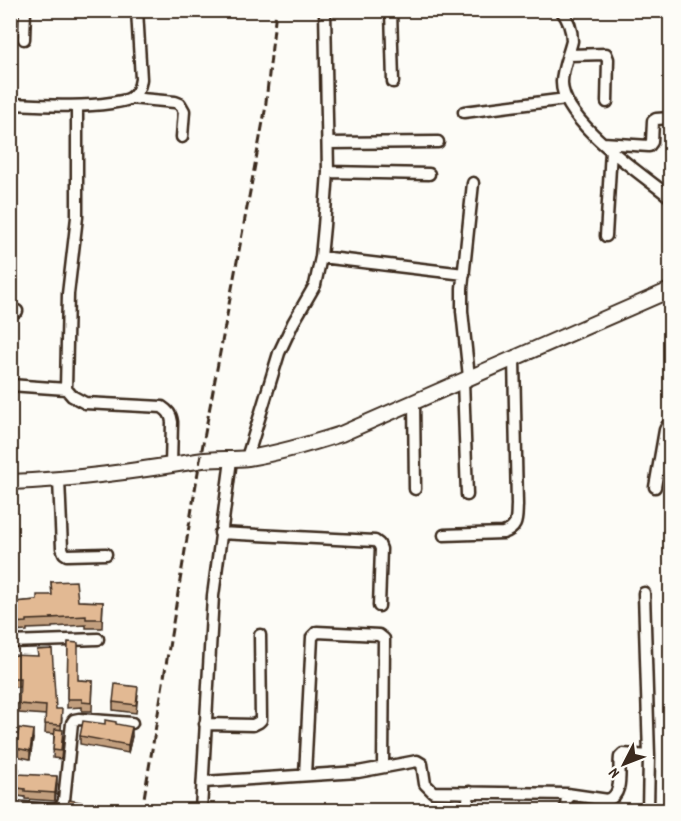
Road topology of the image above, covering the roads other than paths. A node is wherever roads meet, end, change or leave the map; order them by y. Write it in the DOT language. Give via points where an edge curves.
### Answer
graph roads {
  1 [pos="25,10"];
  2 [pos="137,10"];
  3 [pos="326,10"];
  4 [pos="391,10"];
  5 [pos="561,10"];
  6 [pos="24,39"];
  7 [pos="568,55"];
  8 [pos="393,82"];
  9 [pos="130,98"];
  10 [pos="566,99"];
  11 [pos="607,102"];
  12 [pos="10,104"];
  13 [pos="76,106"];
  14 [pos="464,112"];
  15 [pos="670,118"];
  16 [pos="182,137"];
  17 [pos="438,142"];
  18 [pos="328,143"];
  19 [pos="607,146"];
  20 [pos="328,172"];
  21 [pos="429,174"];
  22 [pos="473,183"];
  23 [pos="670,197"];
  24 [pos="606,236"];
  25 [pos="321,257"];
  26 [pos="464,274"];
  27 [pos="670,290"];
  28 [pos="514,357"];
  29 [pos="466,378"];
  30 [pos="10,385"];
  31 [pos="66,388"];
  32 [pos="414,401"];
  33 [pos="670,424"];
  34 [pos="247,458"];
  35 [pos="231,460"];
  36 [pos="171,466"];
  37 [pos="59,480"];
  38 [pos="10,482"];
  39 [pos="655,487"];
  40 [pos="415,489"];
  41 [pos="467,495"];
  42 [pos="220,533"];
  43 [pos="444,535"];
  44 [pos="106,554"];
  45 [pos="644,593"];
  46 [pos="380,606"];
  47 [pos="260,635"];
  48 [pos="98,639"];
  49 [pos="10,642"];
  50 [pos="132,723"];
  51 [pos="205,724"];
  52 [pos="649,756"];
  53 [pos="383,767"];
  54 [pos="305,775"];
  55 [pos="204,782"];
  56 [pos="469,792"];
  57 [pos="567,794"];
  58 [pos="10,807"];
  59 [pos="201,810"];
  60 [pos="467,810"];
  61 [pos="566,810"];
  62 [pos="648,810"];
  1 -- 6 [label="street"];
  2 -- 9 [label="street" via="141,79 136,94"];
  3 -- 18 [label="street"];
  4 -- 8 [label="street"];
  5 -- 7 [label="street" via="572,35"];
  7 -- 10 [label="street" via="562,79"];
  7 -- 11 [label="street" via="606,54"];
  9 -- 13 [label="street"];
  9 -- 16 [label="street" via="180,104 184,111"];
  10 -- 14 [label="street"];
  10 -- 19 [label="street" via="584,125"];
  12 -- 13 [label="street"];
  13 -- 31 [label="street" via="77,217 68,294"];
  15 -- 19 [label="street" via="653,121 649,146"];
  17 -- 18 [label="street"];
  18 -- 20 [label="street"];
  19 -- 23 [label="street"];
  19 -- 24 [label="street"];
  20 -- 21 [label="street"];
  20 -- 25 [label="street"];
  22 -- 26 [label="street"];
  25 -- 26 [label="street"];
  25 -- 34 [label="street" via="315,285 279,353"];
  26 -- 29 [label="street"];
  27 -- 28 [label="main road"];
  28 -- 29 [label="main road"];
  28 -- 43 [label="street" via="516,522 510,531"];
  29 -- 32 [label="main road"];
  29 -- 41 [label="street"];
  30 -- 31 [label="street"];
  31 -- 36 [label="street" via="85,403 162,406 171,415"];
  32 -- 34 [label="main road" via="341,434"];
  32 -- 40 [label="street"];
  33 -- 39 [label="street" via="665,430"];
  34 -- 35 [label="main road"];
  35 -- 36 [label="main road" via="200,460"];
  35 -- 42 [label="street"];
  36 -- 37 [label="main road"];
  37 -- 38 [label="main road"];
  37 -- 44 [label="street" via="64,553"];
  42 -- 46 [label="street" via="375,541 381,549"];
  42 -- 51 [label="street"];
  45 -- 52 [label="street"];
  47 -- 51 [label="street" via="261,720 253,725"];
  48 -- 49 [label="street"];
  50 -- 58 [label="street" via="74,720 62,806 52,810"];
  51 -- 55 [label="street"];
  52 -- 57 [label="street" via="623,754 618,791 608,800"];
  52 -- 62 [label="street"];
  53 -- 54 [label="street"];
  53 -- 54 [label="street" via="384,639 379,635 317,632 312,637"];
  53 -- 56 [label="street" via="420,762 429,790"];
  54 -- 55 [label="street"];
  55 -- 59 [label="street"];
  56 -- 57 [label="street"];
  56 -- 60 [label="street"];
  57 -- 61 [label="street"];
}
